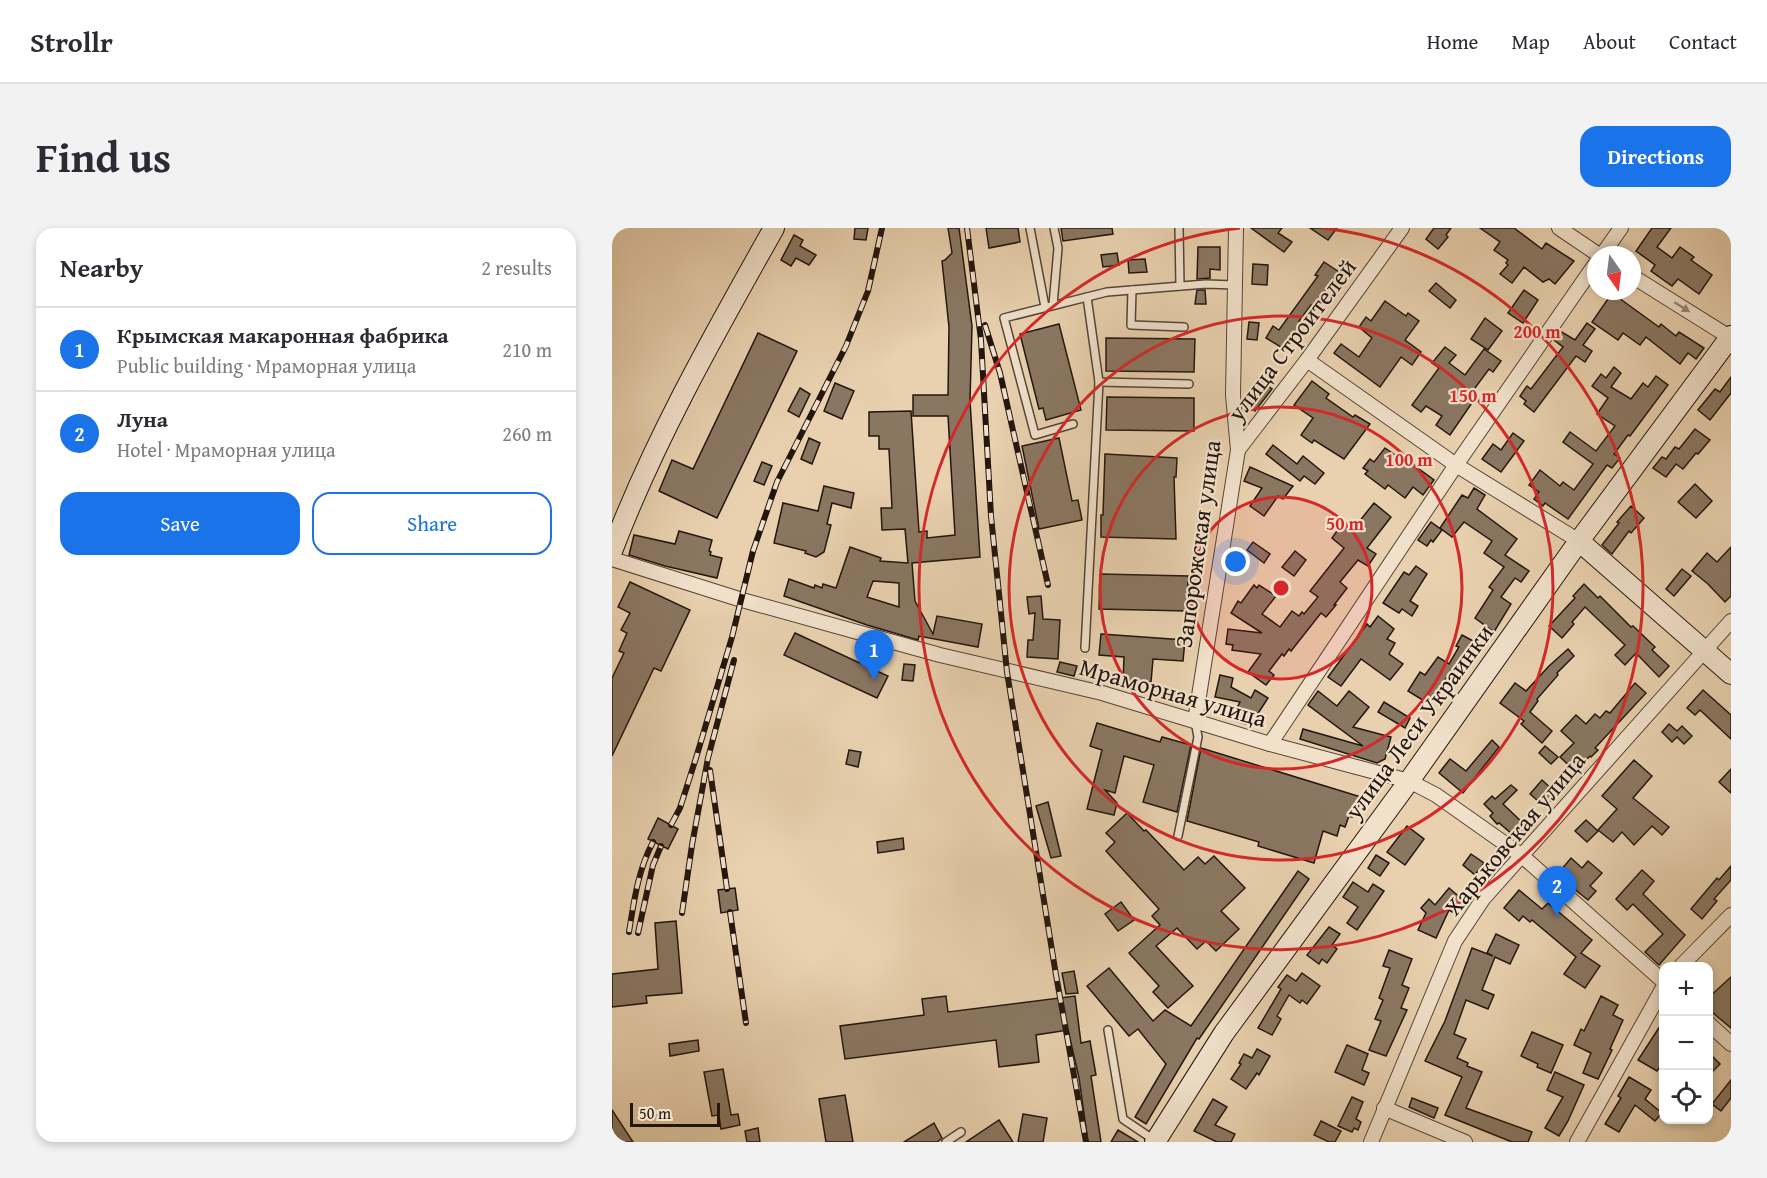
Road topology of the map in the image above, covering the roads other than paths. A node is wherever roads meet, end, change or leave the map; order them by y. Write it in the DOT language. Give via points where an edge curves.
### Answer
graph roads {
  1 [pos="774,228"];
  2 [pos="1030,228"];
  3 [pos="1054,228"];
  4 [pos="1179,228"];
  5 [pos="1236,228"];
  6 [pos="1402,228"];
  7 [pos="1559,228"];
  8 [pos="1621,228"];
  9 [pos="1587,246"];
  10 [pos="1608,246"];
  11 [pos="1587,276"];
  12 [pos="1641,282"];
  13 [pos="1235,285"];
  14 [pos="1180,286"];
  15 [pos="1132,290"];
  16 [pos="1087,297"];
  17 [pos="1049,306"];
  18 [pos="1184,327"];
  19 [pos="1731,337"];
  20 [pos="1308,360"];
  21 [pos="1099,382"];
  22 [pos="1189,384"];
  23 [pos="1073,424"];
  24 [pos="1238,450"];
  25 [pos="1456,465"];
  26 [pos="1579,541"];
  27 [pos="612,551"];
  28 [pos="612,559"];
  29 [pos="1731,621"];
  30 [pos="1085,648"];
  31 [pos="1705,650"];
  32 [pos="1731,674"];
  33 [pos="1195,721"];
  34 [pos="1270,744"];
  35 [pos="1409,781"];
  36 [pos="1178,836"];
  37 [pos="1521,855"];
  38 [pos="1731,915"];
  39 [pos="1685,962"];
  40 [pos="1659,979"];
  41 [pos="1659,993"];
  42 [pos="1713,1028"];
  43 [pos="1108,1030"];
  44 [pos="1731,1044"];
  45 [pos="1384,1108"];
  46 [pos="961,1132"];
  47 [pos="946,1142"];
  48 [pos="1156,1142"];
  49 [pos="1371,1142"];
  50 [pos="1465,1142"];
  51 [pos="1577,1142"];
  1 -- 27 [label="main road" via="691,377"];
  2 -- 17 [label="lane"];
  3 -- 17 [label="lane" via="1058,248"];
  4 -- 14 [label="lane"];
  5 -- 13 [label="street, Запорожская улица"];
  6 -- 20 [label="street, улица Строителей"];
  7 -- 9 [label="street"];
  8 -- 10 [label="street"];
  11 -- 25 [label="street"];
  12 -- 19 [label="street, one-way"];
  13 -- 14 [label="lane"];
  13 -- 24 [label="street, Запорожская улица" via="1233,395"];
  14 -- 15 [label="lane"];
  15 -- 16 [label="lane"];
  15 -- 18 [label="lane" via="1131,325"];
  16 -- 17 [label="lane"];
  16 -- 21 [label="lane"];
  17 -- 23 [label="lane" via="1004,318 1035,435"];
  19 -- 26 [label="main road, улица Леси Украинки"];
  20 -- 24 [label="street, улица Строителей"];
  20 -- 25 [label="street"];
  21 -- 22 [label="lane"];
  21 -- 30 [label="lane"];
  24 -- 33 [label="street, Запорожская улица"];
  25 -- 26 [label="street"];
  25 -- 34 [label="street"];
  26 -- 31 [label="main road"];
  26 -- 35 [label="main road, улица Леси Украинки"];
  28 -- 33 [label="street, Мраморная улица" via="940,656 1102,693"];
  29 -- 31 [label="street, Харьковская улица"];
  31 -- 32 [label="main road"];
  31 -- 37 [label="street, Харьковская улица"];
  33 -- 34 [label="street, Мраморная улица"];
  33 -- 36 [label="lane" via="1198,737"];
  34 -- 35 [label="street, Мраморная улица"];
  35 -- 37 [label="street, Мраморная улица" via="1436,795"];
  35 -- 48 [label="main road, улица Леси Украинки" via="1224,1033"];
  37 -- 40 [label="street, Мраморная улица"];
  37 -- 45 [label="street, Харьковская улица" via="1483,899 1455,941"];
  38 -- 39 [label="street"];
  41 -- 51 [label="street"];
  42 -- 44 [label="street"];
  43 -- 48 [label="lane" via="1123,1119"];
  45 -- 49 [label="street, Харьковская улица"];
  45 -- 50 [label="street"];
  46 -- 47 [label="lane"];
}
